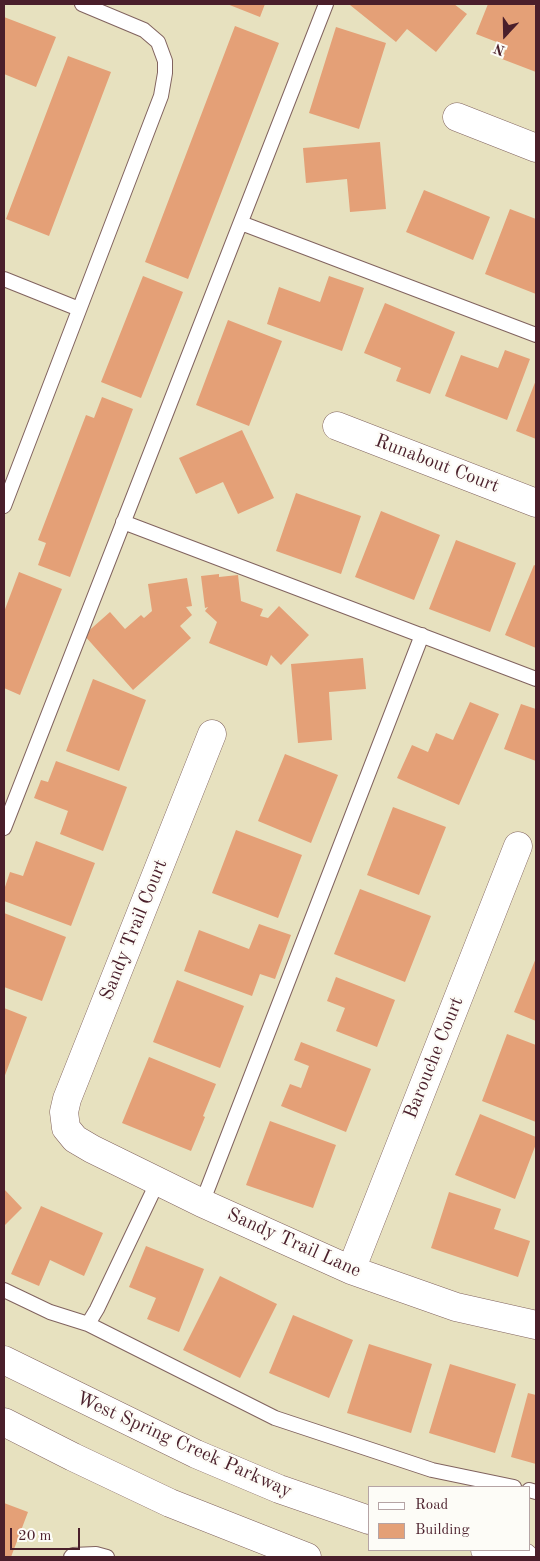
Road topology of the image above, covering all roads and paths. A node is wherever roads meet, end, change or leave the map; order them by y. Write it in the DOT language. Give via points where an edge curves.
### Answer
graph roads {
  1 [pos="82,4"];
  2 [pos="326,4"];
  3 [pos="457,117"];
  4 [pos="536,148"];
  5 [pos="241,222"];
  6 [pos="4,279"];
  7 [pos="79,309"];
  8 [pos="536,335"];
  9 [pos="337,426"];
  10 [pos="536,503"];
  11 [pos="4,506"];
  12 [pos="124,522"];
  13 [pos="422,636"];
  14 [pos="536,678"];
  15 [pos="212,734"];
  16 [pos="4,828"];
  17 [pos="518,846"];
  18 [pos="66,1128"];
  19 [pos="158,1181"];
  20 [pos="202,1203"];
  21 [pos="351,1270"];
  22 [pos="4,1290"];
  23 [pos="88,1324"];
  24 [pos="536,1325"];
  25 [pos="4,1360"];
  26 [pos="4,1422"];
  27 [pos="509,1486"];
  28 [pos="368,1520"];
  29 [pos="491,1551"];
  30 [pos="71,1557"];
  31 [pos="107,1557"];
  32 [pos="307,1557"];
  33 [pos="524,1557"];
  1 -- 7 [label="lane" via="144,30 158,42 165,61 165,73 161,96"];
  2 -- 5 [label="lane"];
  3 -- 4 [label="street"];
  5 -- 8 [label="lane"];
  5 -- 12 [label="lane"];
  6 -- 7 [label="lane"];
  7 -- 11 [label="lane"];
  9 -- 10 [label="street, Runabout Court"];
  12 -- 13 [label="lane"];
  12 -- 16 [label="lane"];
  13 -- 14 [label="lane"];
  13 -- 20 [label="lane"];
  15 -- 18 [label="street, Sandy Trail Court" via="67,1099 64,1112"];
  17 -- 21 [label="street, Barouche Court"];
  18 -- 19 [label="street, Sandy Trail Lane" via="75,1139"];
  19 -- 20 [label="street, Sandy Trail Lane"];
  19 -- 23 [label="lane"];
  20 -- 21 [label="street, Sandy Trail Lane"];
  21 -- 24 [label="street, Sandy Trail Lane" via="456,1307"];
  22 -- 23 [label="lane" via="50,1312"];
  23 -- 27 [label="lane" via="275,1418 432,1470"];
  25 -- 28 [label="street, West Spring Creek Parkway" via="196,1454 278,1489"];
  26 -- 32 [label="street" via="170,1503"];
  29 -- 33 [label="street"];
  30 -- 31 [label="lane" via="96,1554"];
}
